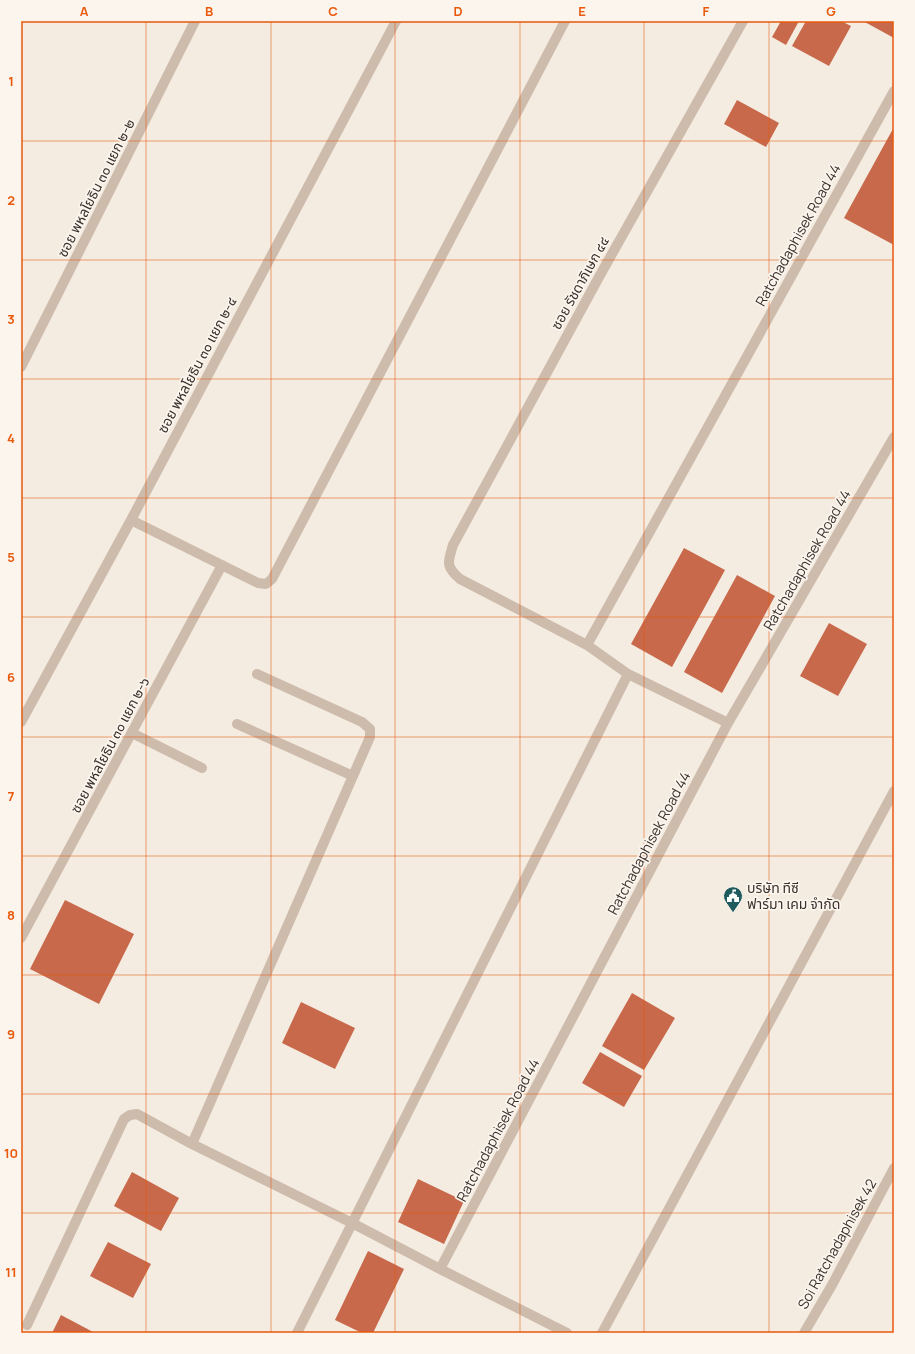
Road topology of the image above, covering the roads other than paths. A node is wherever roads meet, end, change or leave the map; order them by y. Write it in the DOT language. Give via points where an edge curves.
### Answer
graph roads {
  1 [pos="195,21"];
  2 [pos="396,21"];
  3 [pos="565,21"];
  4 [pos="743,21"];
  5 [pos="894,91"];
  6 [pos="21,367"];
  7 [pos="894,437"];
  8 [pos="131,520"];
  9 [pos="222,565"];
  10 [pos="587,645"];
  11 [pos="257,674"];
  12 [pos="628,674"];
  13 [pos="21,722"];
  14 [pos="728,723"];
  15 [pos="237,724"];
  16 [pos="132,733"];
  17 [pos="202,768"];
  18 [pos="353,776"];
  19 [pos="894,791"];
  20 [pos="21,937"];
  21 [pos="192,1144"];
  22 [pos="894,1168"];
  23 [pos="352,1223"];
  24 [pos="440,1269"];
  25 [pos="26,1325"];
  26 [pos="297,1333"];
  27 [pos="567,1333"];
  28 [pos="602,1333"];
  29 [pos="804,1333"];
  1 -- 6 [label="street, ซอย พหลโยธิน ๓๐ แยก ๒-๒"];
  2 -- 8 [label="street, ซอย พหลโยธิน ๓๐ แยก ๒-๔"];
  3 -- 9 [label="street" via="272,579 266,584 258,583"];
  4 -- 10 [label="street, ซอย รัชดาภิเษก ๔๔" via="591,291 453,545 448,561 451,571 460,579"];
  5 -- 10 [label="street, Ratchadaphisek Road 44"];
  7 -- 14 [label="street, Ratchadaphisek Road 44"];
  8 -- 9 [label="street"];
  8 -- 13 [label="street, ซอย พหลโยธิน ๓๐ แยก ๒-๔"];
  9 -- 16 [label="street, ซอย พหลโยธิน ๓๐ แยก ๒-๖"];
  10 -- 12 [label="street"];
  11 -- 18 [label="street" via="362,722 370,729 370,737"];
  12 -- 14 [label="street"];
  12 -- 23 [label="street"];
  14 -- 24 [label="street, Ratchadaphisek Road 44"];
  15 -- 18 [label="street"];
  16 -- 17 [label="street"];
  16 -- 20 [label="street, ซอย พหลโยธิน ๓๐ แยก ๒-๖"];
  18 -- 21 [label="street"];
  19 -- 28 [label="street"];
  21 -- 23 [label="street"];
  21 -- 25 [label="street" via="137,1114 124,1119"];
  22 -- 29 [label="street, Soi Ratchadaphisek 42"];
  23 -- 24 [label="street"];
  23 -- 26 [label="street"];
  24 -- 27 [label="street"];
}
